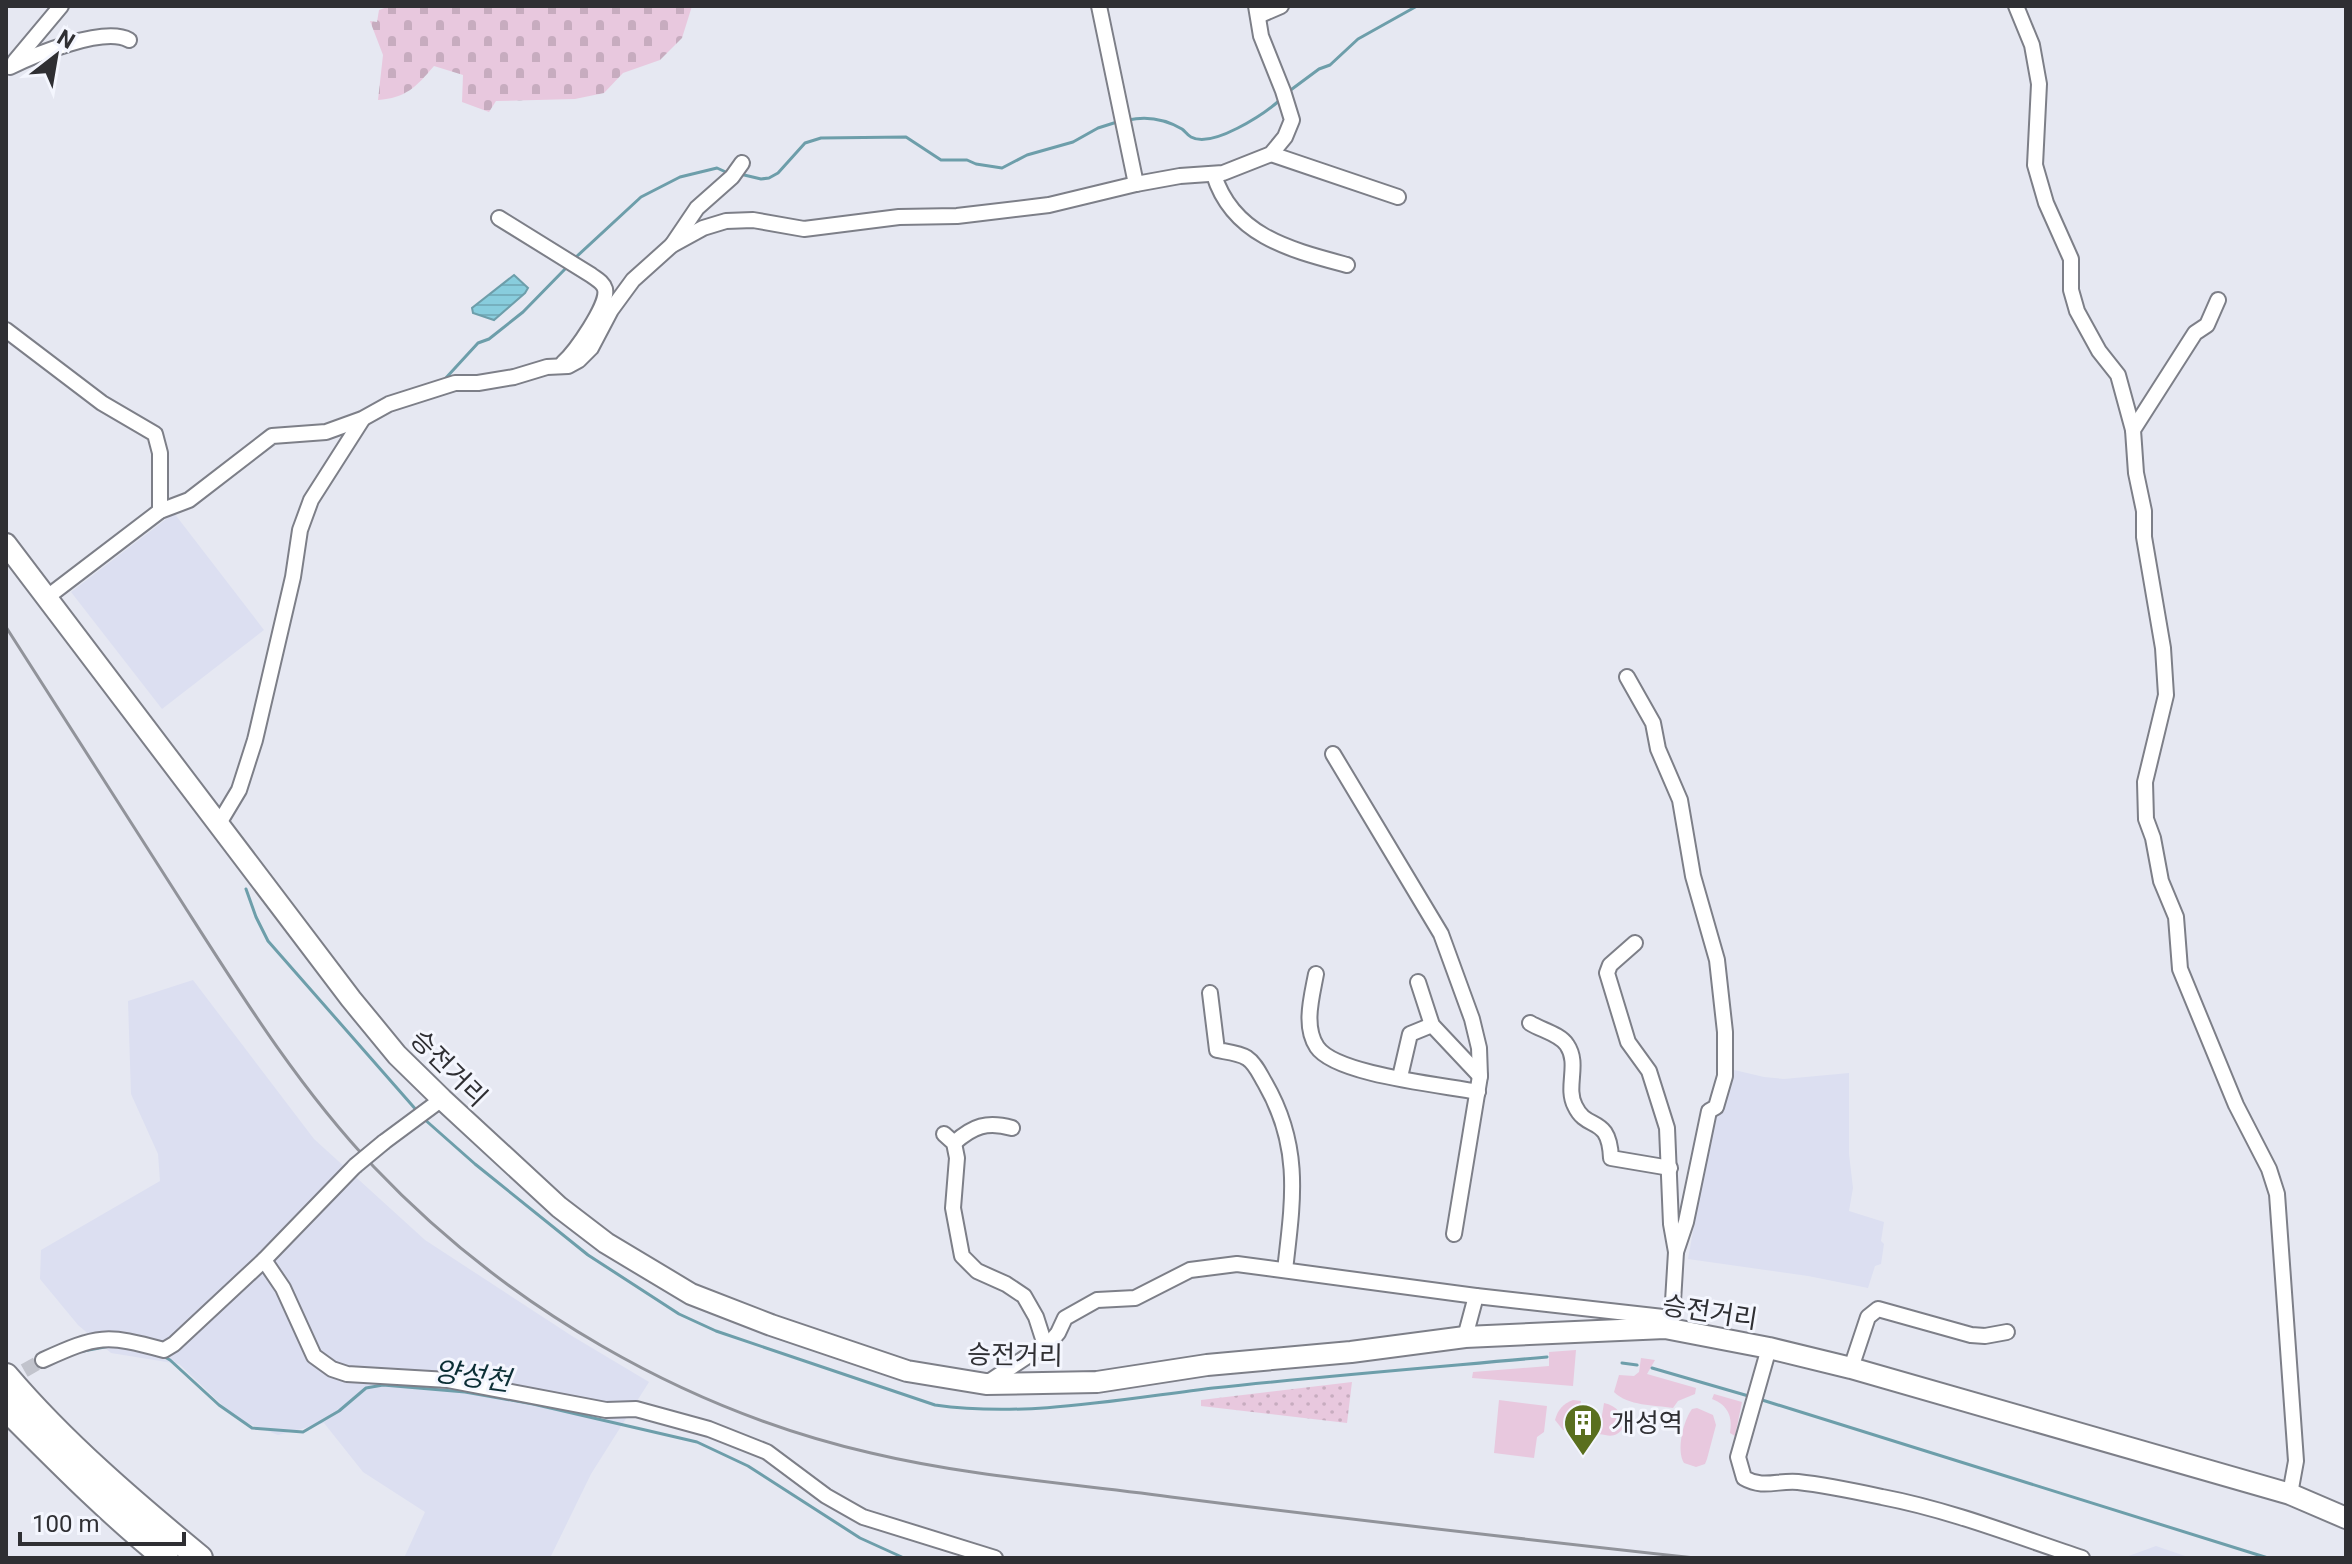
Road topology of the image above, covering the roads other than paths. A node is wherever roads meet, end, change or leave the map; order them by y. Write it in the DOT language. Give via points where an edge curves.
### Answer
graph roads {
  1 [pos="61,6"];
  2 [pos="1099,6"];
  3 [pos="1281,6"];
  4 [pos="2016,6"];
  5 [pos="1257,11"];
  6 [pos="129,40"];
  7 [pos="8,68"];
  8 [pos="1271,154"];
  9 [pos="737,170"];
  10 [pos="1214,175"];
  11 [pos="1136,184"];
  12 [pos="1398,197"];
  13 [pos="499,218"];
  14 [pos="672,245"];
  15 [pos="1347,265"];
  16 [pos="2218,300"];
  17 [pos="6,330"];
  18 [pos="560,366"];
  19 [pos="362,419"];
  20 [pos="2133,430"];
  21 [pos="160,511"];
  22 [pos="6,544"];
  23 [pos="46,598"];
  24 [pos="1627,677"];
  25 [pos="1333,754"];
  26 [pos="218,825"];
  27 [pos="1635,943"];
  28 [pos="1316,974"];
  29 [pos="1418,982"];
  30 [pos="1210,993"];
  31 [pos="1530,1023"];
  32 [pos="1432,1025"];
  33 [pos="1480,1076"];
  34 [pos="1400,1077"];
  35 [pos="1478,1092"];
  36 [pos="429,1109"];
  37 [pos="1012,1128"];
  38 [pos="1670,1168"];
  39 [pos="1454,1234"];
  40 [pos="1676,1252"];
  41 [pos="264,1260"];
  42 [pos="1285,1270"];
  43 [pos="1476,1296"];
  44 [pos="1669,1323"];
  45 [pos="2007,1332"];
  46 [pos="1465,1337"];
  47 [pos="1045,1345"];
  48 [pos="1769,1348"];
  49 [pos="43,1360"];
  50 [pos="1851,1368"];
  51 [pos="6,1376"];
  52 [pos="986,1384"];
  53 [pos="6,1408"];
  54 [pos="2290,1494"];
  55 [pos="2346,1518"];
  56 [pos="166,1558"];
  57 [pos="200,1558"];
  58 [pos="992,1558"];
  59 [pos="2082,1558"];
  1 -- 7 [label="street"];
  2 -- 11 [label="street"];
  3 -- 5 [label="street"];
  4 -- 20 [label="street" via="2032,45 2039,84 2035,165 2071,259 2077,311 2118,375"];
  5 -- 8 [label="street" via="1292,120"];
  6 -- 7 [label="street" via="112,36 78,42"];
  8 -- 10 [label="street"];
  8 -- 12 [label="street"];
  9 -- 14 [label="street" via="697,208"];
  10 -- 11 [label="street"];
  10 -- 15 [label="street" via="1233,213 1250,228 1289,248"];
  11 -- 14 [label="street" via="1049,205 957,216 804,229 726,221"];
  13 -- 18 [label="street" via="601,282 605,290 572,355"];
  14 -- 18 [label="street" via="633,280 591,348 579,360"];
  16 -- 20 [label="street" via="2207,325 2195,333"];
  17 -- 21 [label="street" via="102,403 155,434"];
  18 -- 19 [label="street" via="455,383 389,404"];
  19 -- 21 [label="street" via="326,432 272,436 189,500"];
  19 -- 26 [label="street" via="311,500 300,530 255,740 239,790"];
  20 -- 54 [label="street" via="2166,695 2145,782 2146,819 2176,917 2180,969 2277,1194 2296,1461"];
  21 -- 23 [label="street"];
  22 -- 23 [label="main road, 승전거리"];
  23 -- 26 [label="main road, 승전거리"];
  24 -- 40 [label="street" via="1653,723 1680,800 1690,865 1717,960 1725,1032 1725,1076 1716,1107 1709,1111"];
  25 -- 33 [label="street" via="1441,934 1472,1019"];
  26 -- 36 [label="main road, 승전거리" via="397,1055"];
  27 -- 38 [label="street" via="1607,973 1628,1042 1649,1071 1667,1128"];
  28 -- 34 [label="street" via="1309,1011 1317,1047 1339,1065"];
  29 -- 32 [label="street"];
  30 -- 42 [label="street" via="1217,1050 1255,1066 1276,1102 1292,1151"];
  31 -- 38 [label="street" via="1569,1047 1575,1107 1606,1132 1611,1158"];
  32 -- 33 [label="street"];
  32 -- 34 [label="street" via="1410,1034"];
  33 -- 35 [label="street"];
  34 -- 35 [label="street"];
  35 -- 39 [label="street"];
  36 -- 41 [label="street, bridge" via="355,1166"];
  36 -- 52 [label="main road, 승전거리" via="606,1243 691,1294 907,1371"];
  37 -- 47 [label="street" via="985,1124 949,1138 957,1158 953,1208 962,1256 977,1271 1024,1296"];
  38 -- 40 [label="street"];
  40 -- 44 [label="street"];
  41 -- 49 [label="street" via="164,1350 103,1338"];
  41 -- 58 [label="street" via="314,1356 332,1369 448,1380 606,1410 636,1409 709,1429 767,1452 863,1517"];
  42 -- 43 [label="street"];
  42 -- 47 [label="street" via="1237,1264 1190,1270 1135,1298 1097,1300 1065,1318"];
  43 -- 44 [label="street"];
  43 -- 46 [label="street"];
  44 -- 46 [label="main road, 승전거리"];
  44 -- 48 [label="main road, 승전거리"];
  45 -- 50 [label="street" via="1971,1335 1878,1309 1868,1317"];
  46 -- 52 [label="main road, 승전거리" via="1097,1382"];
  47 -- 52 [label="street"];
  48 -- 50 [label="main road, 승전거리"];
  48 -- 59 [label="street" via="1738,1457 1744,1478 1754,1484 1794,1482 1886,1497"];
  50 -- 54 [label="main road, 승전거리"];
  51 -- 57 [label="highway" via="109,1480"];
  53 -- 56 [label="highway"];
  54 -- 55 [label="main road, 승전거리"];
}
